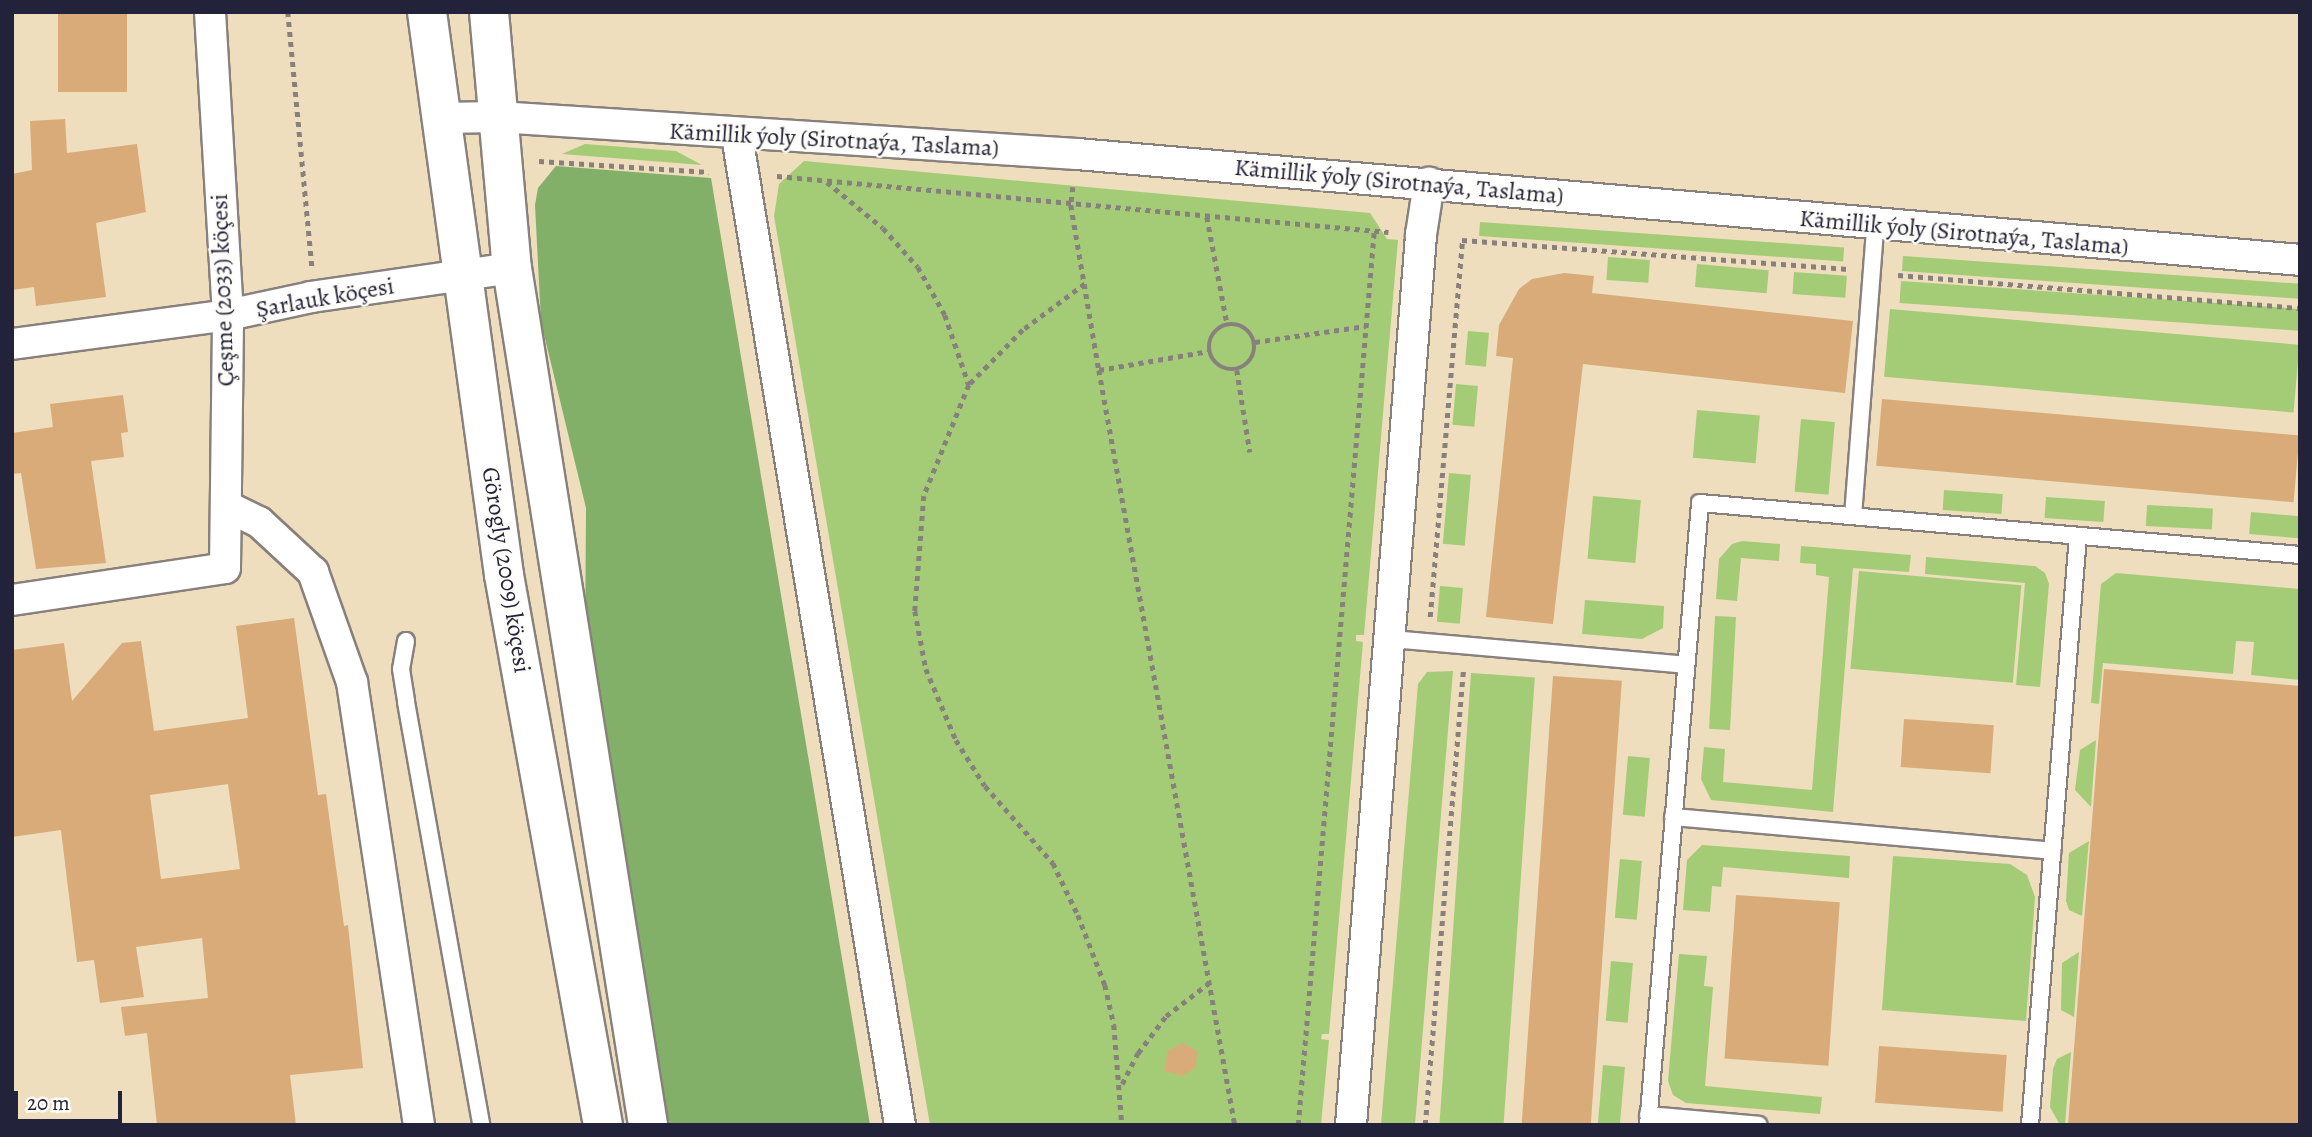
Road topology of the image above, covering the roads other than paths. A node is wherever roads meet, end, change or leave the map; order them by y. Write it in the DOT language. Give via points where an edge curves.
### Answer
graph roads {
  1 [pos="210,12"];
  2 [pos="426,12"];
  3 [pos="489,12"];
  4 [pos="498,117"];
  5 [pos="441,118"];
  6 [pos="737,136"];
  7 [pos="1429,183"];
  8 [pos="1875,227"];
  9 [pos="2300,260"];
  10 [pos="512,268"];
  11 [pos="462,275"];
  12 [pos="228,315"];
  13 [pos="12,344"];
  14 [pos="226,506"];
  15 [pos="1853,516"];
  16 [pos="2078,536"];
  17 [pos="2300,555"];
  18 [pos="12,600"];
  19 [pos="1391,639"];
  20 [pos="406,641"];
  21 [pos="1686,665"];
  22 [pos="1673,817"];
  23 [pos="2052,851"];
  24 [pos="1648,1120"];
  25 [pos="419,1125"];
  26 [pos="481,1125"];
  27 [pos="603,1125"];
  28 [pos="648,1125"];
  29 [pos="900,1125"];
  30 [pos="1350,1125"];
  31 [pos="1759,1125"];
  32 [pos="2030,1125"];
  1 -- 12 [label="street, Çeşme (2033) köçesi"];
  2 -- 5 [label="main road, Görogly (2009) köçesi"];
  3 -- 4 [label="main road"];
  4 -- 5 [label="street, Kämillik ýoly (Sirotnaýa, Taslama)"];
  4 -- 6 [label="street, Kämillik ýoly (Sirotnaýa, Taslama)"];
  4 -- 10 [label="main road"];
  5 -- 11 [label="main road, Görogly (2009) köçesi"];
  6 -- 7 [label="street, Kämillik ýoly (Sirotnaýa, Taslama)" via="1077,155"];
  6 -- 29 [label="street" via="739,173"];
  7 -- 8 [label="street, Kämillik ýoly (Sirotnaýa, Taslama)"];
  7 -- 19 [label="street" via="1421,235"];
  8 -- 9 [label="street, Kämillik ýoly (Sirotnaýa, Taslama)"];
  8 -- 15 [label="lane"];
  10 -- 11 [label="street, Şarlauk köçesi"];
  10 -- 28 [label="main road"];
  11 -- 12 [label="street, Şarlauk köçesi"];
  11 -- 27 [label="main road, Görogly (2009) köçesi" via="504,575"];
  12 -- 13 [label="street, Şarlauk köçesi"];
  12 -- 14 [label="street, Çeşme (2033) köçesi"];
  14 -- 18 [label="street, Çeşme (2033) köçesi" via="225,568"];
  14 -- 25 [label="street" via="260,522 313,572 352,682"];
  15 -- 16 [label="lane"];
  15 -- 21 [label="lane" via="1700,503"];
  16 -- 17 [label="lane"];
  16 -- 23 [label="lane"];
  19 -- 21 [label="lane"];
  19 -- 30 [label="street"];
  20 -- 26 [label="lane" via="401,669 404,691"];
  21 -- 22 [label="lane"];
  22 -- 23 [label="lane"];
  22 -- 24 [label="lane"];
  23 -- 32 [label="lane"];
  24 -- 31 [label="lane"];
}
